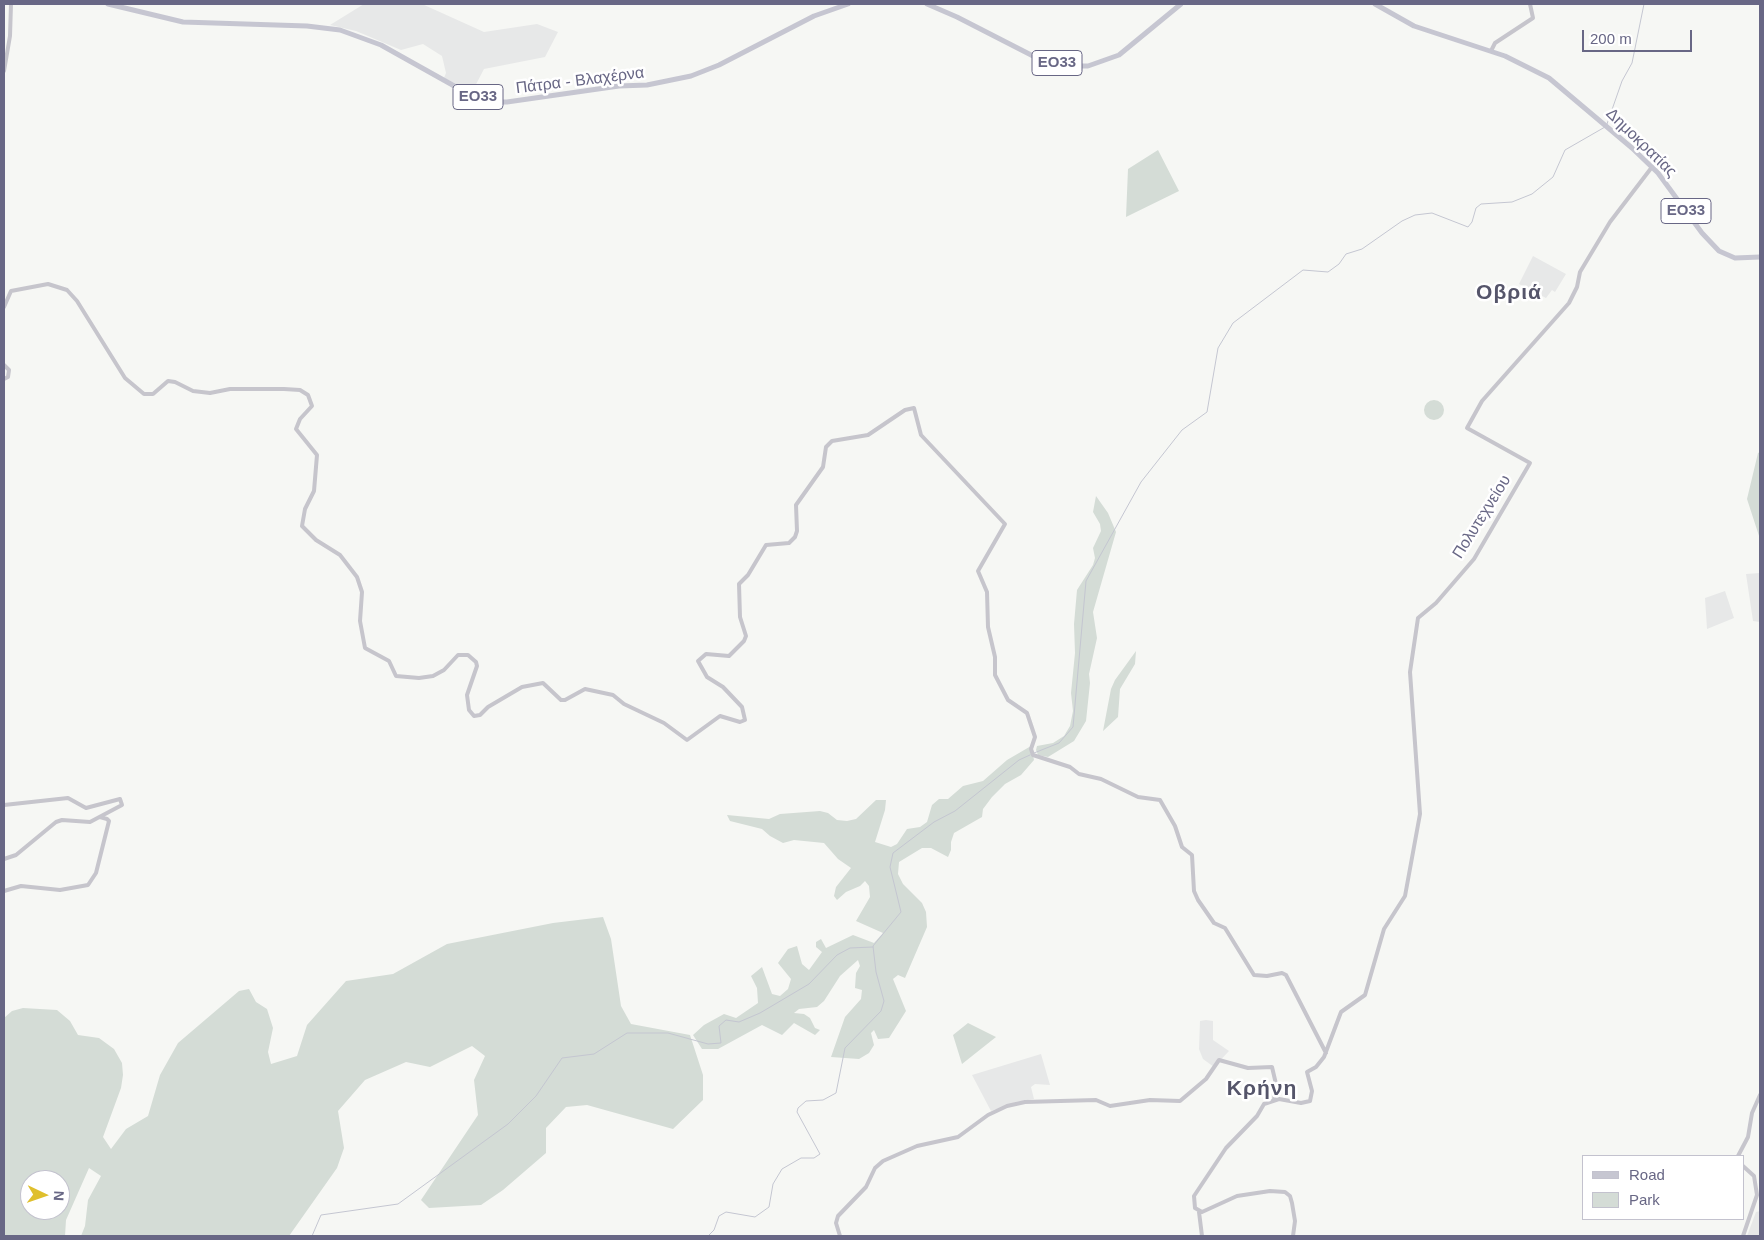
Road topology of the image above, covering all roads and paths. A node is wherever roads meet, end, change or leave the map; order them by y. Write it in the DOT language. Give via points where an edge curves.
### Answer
graph roads {
  1 [pos="12,4"];
  2 [pos="108,4"];
  3 [pos="848,4"];
  4 [pos="927,4"];
  5 [pos="1181,4"];
  6 [pos="1375,4"];
  7 [pos="1530,4"];
  8 [pos="1492,51"];
  9 [pos="4,71"];
  10 [pos="1652,167"];
  11 [pos="1760,257"];
  12 [pos="4,308"];
  13 [pos="4,365"];
  14 [pos="4,379"];
  15 [pos="4,805"];
  16 [pos="100,817"];
  17 [pos="4,859"];
  18 [pos="4,891"];
  19 [pos="1326,1053"];
  20 [pos="1760,1095"];
  21 [pos="1274,1100"];
  22 [pos="1739,1155"];
  23 [pos="1744,1167"];
  24 [pos="1199,1212"];
  25 [pos="840,1236"];
  26 [pos="1202,1236"];
  27 [pos="1293,1236"];
  28 [pos="1743,1236"];
  1 -- 9 [label="street"];
  2 -- 3 [label="main road, Πάτρα - Βλαχέρνα / ΕΟ33" via="183,22 340,30 381,44 465,92 487,100 507,102 647,85 691,76 814,16"];
  4 -- 5 [label="main road, ΕΟ33" via="1037,58 1080,66 1105,62 1119,55"];
  6 -- 8 [label="main road, ΕΟ33" via="1414,26"];
  7 -- 8 [label="street" via="1533,18 1495,43"];
  8 -- 10 [label="main road, Δημοκρατίας / ΕΟ33" via="1543,74"];
  10 -- 11 [label="main road, Δημοκρατίας / ΕΟ33" via="1719,251 1735,258"];
  10 -- 19 [label="street, Πολυτεχνείου" via="1610,222 1580,272 1569,304 1482,401 1467,428 1530,463 1474,559 1436,603 1418,618 1410,672 1420,814 1405,896 1384,928 1364,995 1340,1013"];
  12 -- 19 [label="street" via="11,291 48,284 67,290 125,378 144,394 153,394 168,381 193,391 210,393 230,389 284,389 300,390 308,395 312,406 300,419 296,430 317,455 314,491 305,509 302,526 316,540 340,555 357,577 362,592 360,621 365,648 389,661 396,676 433,676 458,655 468,655 476,662 467,695 469,710 474,716 522,687 543,683 561,700 585,689 612,695 664,723 687,740 720,716 740,722 745,720 742,707 723,687 707,677 698,661 706,654 729,656 746,638 739,605 739,584 766,544 789,543 795,537 796,505 823,467 826,447 832,441 868,435 905,410 914,408 921,435 1005,524 978,571 987,592 995,675 1008,700 1027,713 1035,736 1033,753 1138,797 1160,800 1182,846 1192,856 1194,891 1198,900 1214,923 1225,928 1254,975 1286,975"];
  13 -- 14 [label="street" via="10,370"];
  15 -- 16 [label="street" via="68,798 86,808 120,799 122,805 119,808"];
  16 -- 17 [label="street" via="90,822 56,822 16,855"];
  16 -- 18 [label="street" via="109,821 96,874 88,885 60,890 21,886"];
  19 -- 21 [label="street" via="1320,1064 1307,1072 1312,1092 1309,1101"];
  20 -- 22 [label="street" via="1752,1113 1748,1137"];
  21 -- 24 [label="street" via="1263,1105 1257,1116 1226,1148 1193,1197"];
  21 -- 25 [label="street" via="1276,1084 1272,1067 1248,1068 1219,1060 1206,1079 1182,1100 1150,1100 1112,1106 1096,1100 1020,1103 988,1115 958,1136 917,1146 882,1161 866,1187 838,1216 836,1223"];
  23 -- 28 [label="street" via="1754,1176 1757,1195"];
  24 -- 26 [label="street"];
  24 -- 27 [label="street" via="1206,1212 1237,1196 1285,1192 1292,1203"];
}
